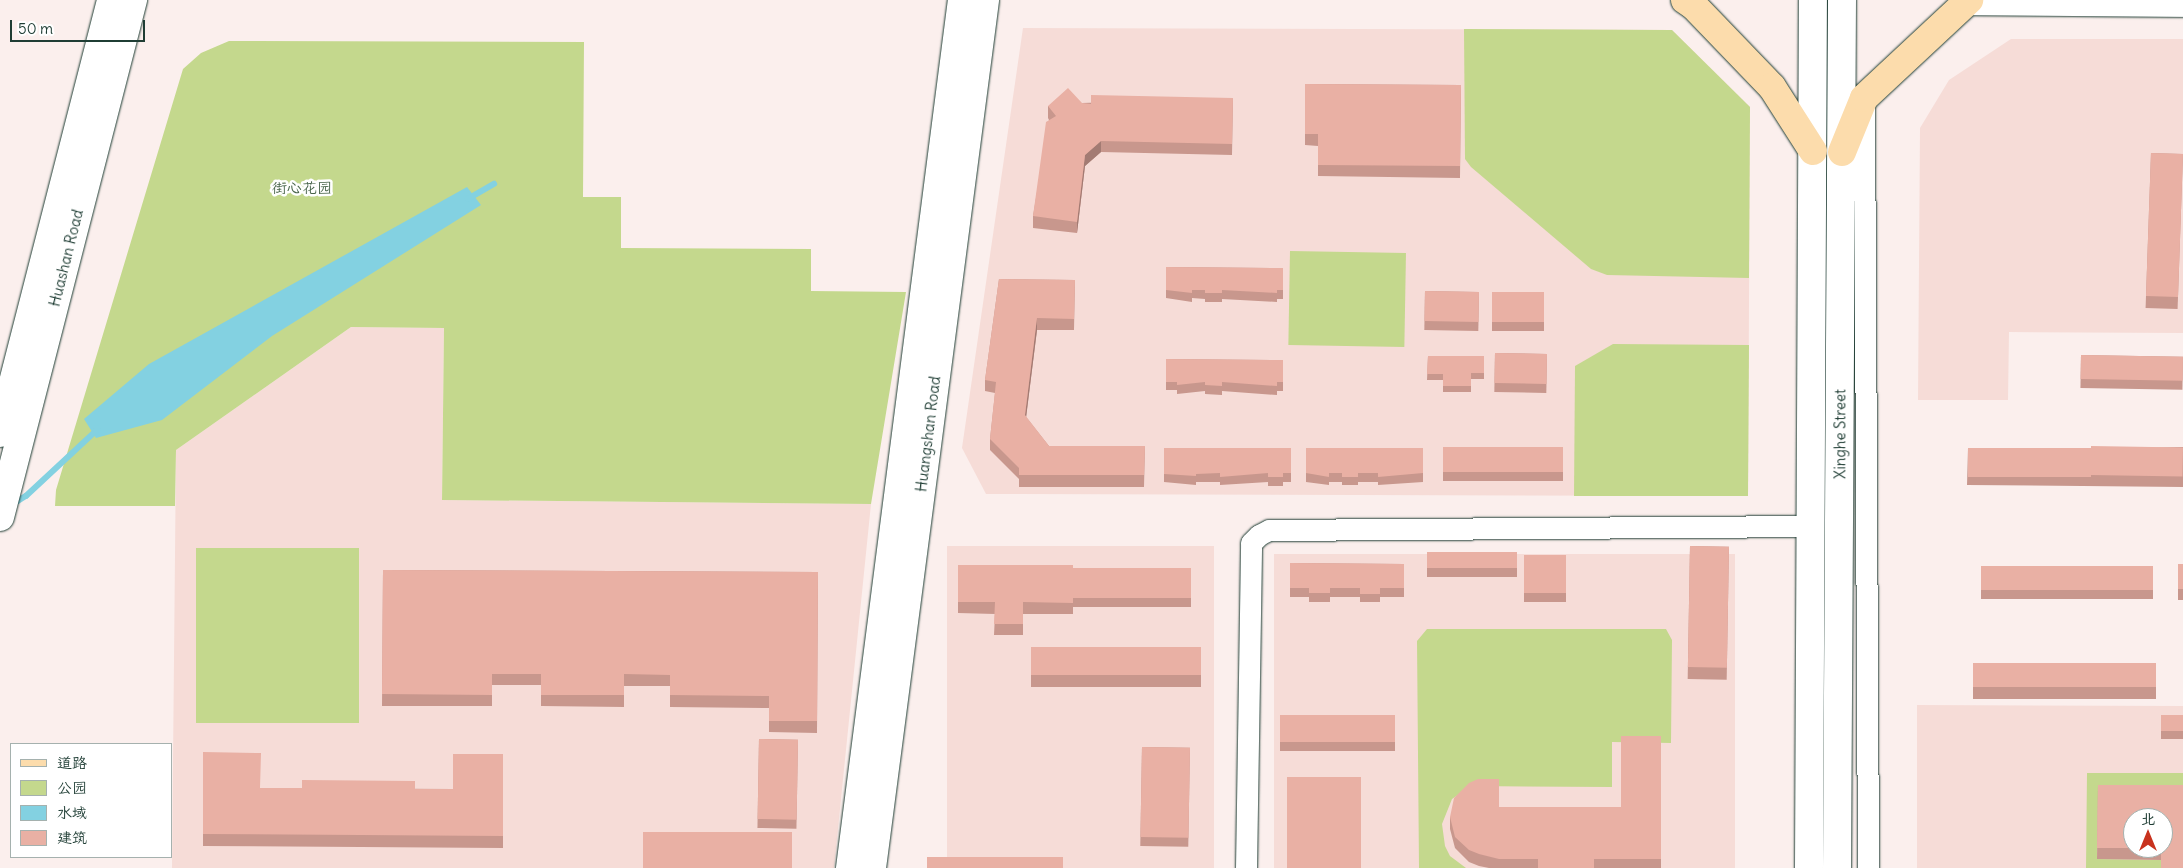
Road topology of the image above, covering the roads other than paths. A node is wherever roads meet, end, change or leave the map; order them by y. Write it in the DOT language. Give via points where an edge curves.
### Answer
graph roads {
  1 [pos="111,0"];
  2 [pos="133,0"];
  3 [pos="962,0"];
  4 [pos="985,0"];
  5 [pos="1685,0"];
  6 [pos="1813,0"];
  7 [pos="1842,0"];
  8 [pos="1966,2"];
  9 [pos="2183,6"];
  10 [pos="1864,98"];
  11 [pos="1813,151"];
  12 [pos="1842,152"];
  13 [pos="0,433"];
  14 [pos="0,517"];
  15 [pos="1811,526"];
  16 [pos="850,868"];
  17 [pos="872,868"];
  18 [pos="1246,868"];
  19 [pos="1809,868"];
  20 [pos="1837,868"];
  21 [pos="1868,868"];
  1 -- 13 [label="street, Huashan Road"];
  2 -- 14 [label="street, Huashan Road"];
  3 -- 16 [label="street, Huangshan Road"];
  4 -- 17 [label="street, Huangshan Road"];
  5 -- 11 [label="main road" via="1772,87"];
  6 -- 11 [label="street, Xinghe Street"];
  7 -- 12 [label="street, Xinghe Street"];
  8 -- 9 [label="street"];
  8 -- 10 [label="main road"];
  10 -- 12 [label="main road"];
  10 -- 21 [label="street"];
  11 -- 15 [label="street, Xinghe Street"];
  12 -- 20 [label="street, Xinghe Street"];
  15 -- 18 [label="street" via="1269,530 1259,535 1251,543"];
  15 -- 19 [label="street, Xinghe Street"];
}
